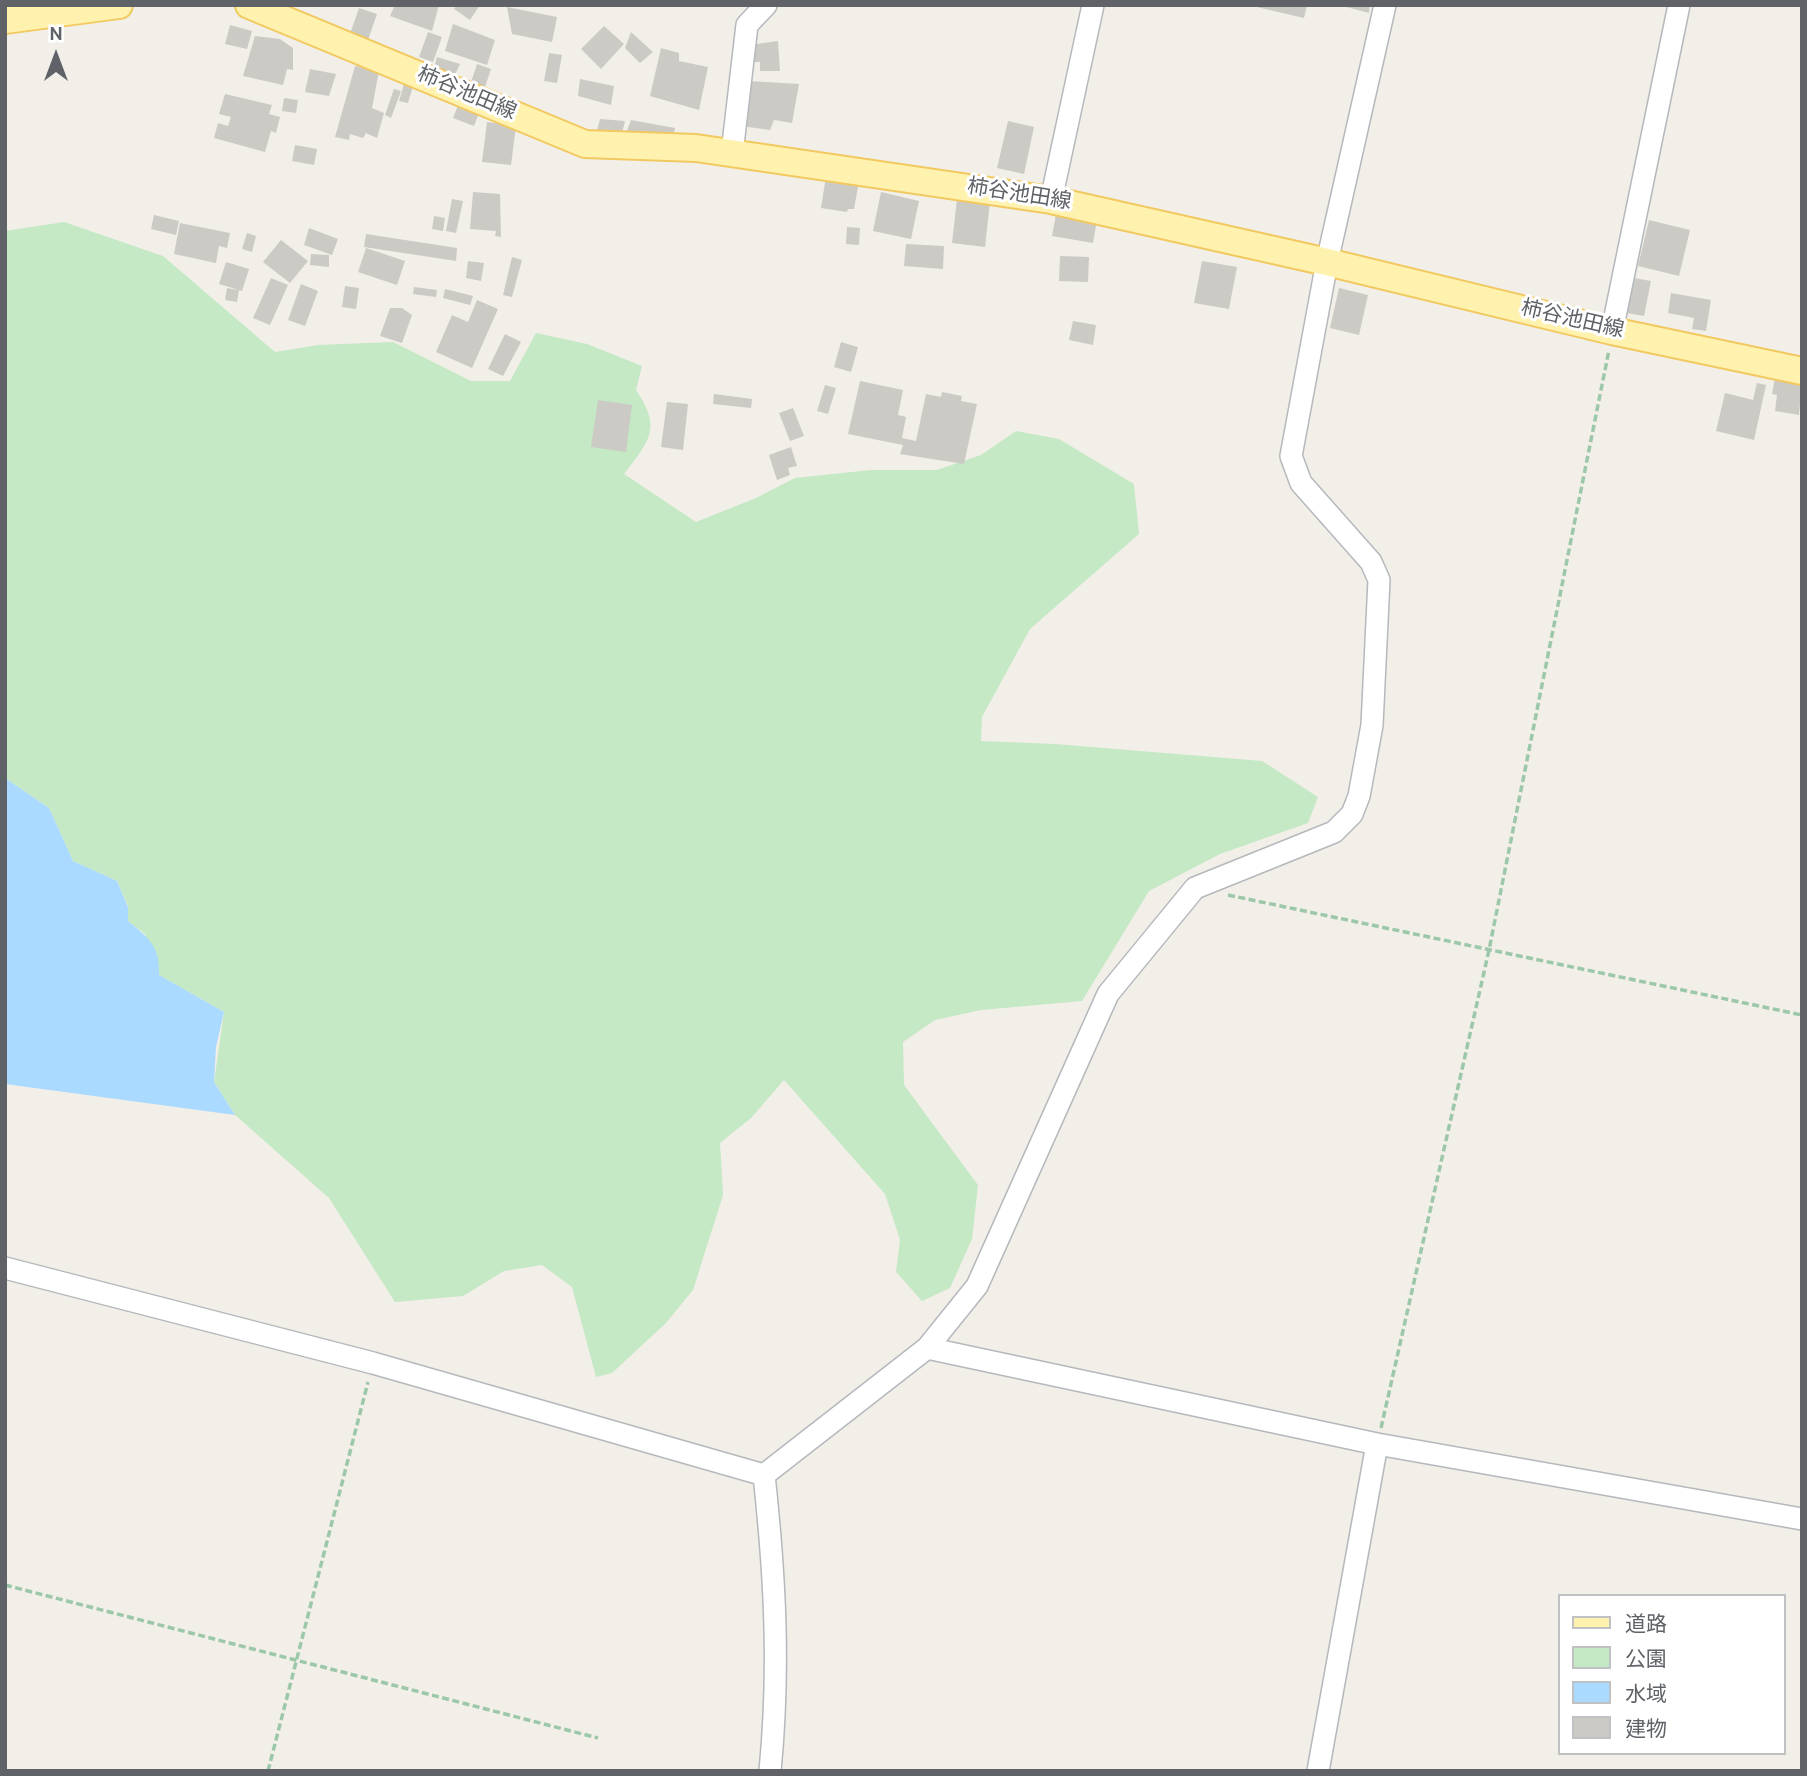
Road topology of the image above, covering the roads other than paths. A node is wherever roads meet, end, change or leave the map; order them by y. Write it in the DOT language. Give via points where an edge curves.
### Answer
graph roads {
  1 [pos="119,5"];
  2 [pos="249,5"];
  3 [pos="766,5"];
  4 [pos="1093,5"];
  5 [pos="1385,5"];
  6 [pos="1679,5"];
  7 [pos="5,20"];
  8 [pos="732,153"];
  9 [pos="1051,200"];
  10 [pos="1327,262"];
  11 [pos="1612,331"];
  12 [pos="1802,371"];
  13 [pos="5,1268"];
  14 [pos="927,1348"];
  15 [pos="1377,1444"];
  16 [pos="764,1475"];
  17 [pos="1802,1519"];
  18 [pos="770,1771"];
  19 [pos="1318,1771"];
  1 -- 7 [label="main road"];
  2 -- 8 [label="main road, 柿谷池田線" via="585,144"];
  3 -- 8 [label="street" via="747,25"];
  4 -- 9 [label="street"];
  5 -- 10 [label="street"];
  6 -- 11 [label="street"];
  8 -- 9 [label="main road, 柿谷池田線"];
  9 -- 10 [label="main road, 柿谷池田線"];
  10 -- 11 [label="main road, 柿谷池田線"];
  10 -- 14 [label="street" via="1291,456 1300,483 1371,562 1379,580 1372,725 1359,796 1352,814 1334,832 1195,888 1108,994 977,1286"];
  11 -- 12 [label="main road, 柿谷池田線"];
  13 -- 16 [label="street" via="373,1363"];
  14 -- 15 [label="street"];
  14 -- 16 [label="street"];
  15 -- 17 [label="street"];
  15 -- 19 [label="street"];
  16 -- 18 [label="street" via="775,1581"];
}
